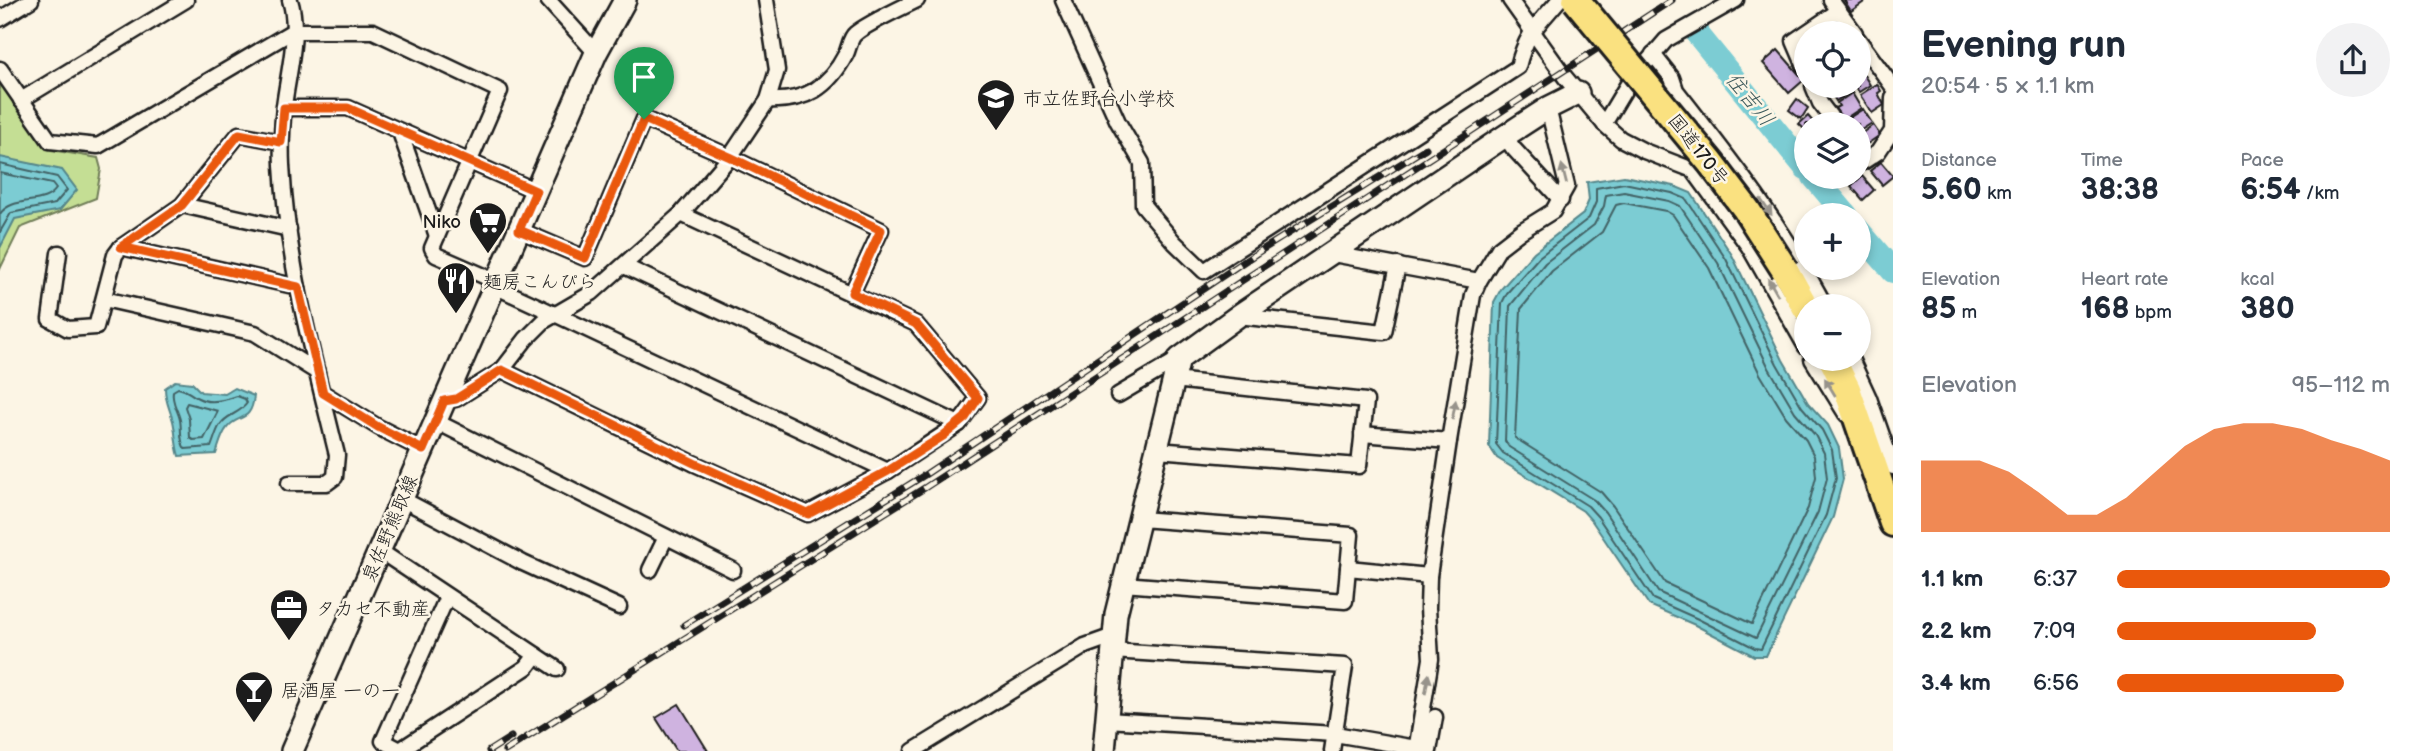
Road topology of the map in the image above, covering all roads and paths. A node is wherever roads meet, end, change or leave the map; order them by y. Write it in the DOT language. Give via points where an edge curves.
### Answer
graph roads {
  1 [pos="32,0"];
  2 [pos="186,0"];
  3 [pos="290,0"];
  4 [pos="548,0"];
  5 [pos="625,0"];
  6 [pos="766,0"];
  7 [pos="917,0"];
  8 [pos="1063,0"];
  9 [pos="1510,0"];
  10 [pos="1559,0"];
  11 [pos="1576,0"];
  12 [pos="1735,0"];
  13 [pos="1835,5"];
  14 [pos="0,19"];
  15 [pos="1817,21"];
  16 [pos="1846,21"];
  17 [pos="293,31"];
  18 [pos="1532,31"];
  19 [pos="596,53"];
  20 [pos="1654,54"];
  21 [pos="1871,56"];
  22 [pos="0,69"];
  23 [pos="1893,87"];
  24 [pos="1578,93"];
  25 [pos="1893,97"];
  26 [pos="21,100"];
  27 [pos="768,100"];
  28 [pos="284,108"];
  29 [pos="1548,108"];
  30 [pos="1604,124"];
  31 [pos="400,132"];
  32 [pos="1505,135"];
  33 [pos="281,142"];
  34 [pos="730,157"];
  35 [pos="1871,157"];
  36 [pos="468,162"];
  37 [pos="536,191"];
  38 [pos="1561,200"];
  39 [pos="182,205"];
  40 [pos="681,214"];
  41 [pos="289,229"];
  42 [pos="519,230"];
  43 [pos="437,236"];
  44 [pos="121,247"];
  45 [pos="59,253"];
  46 [pos="1333,254"];
  47 [pos="624,265"];
  48 [pos="1398,265"];
  49 [pos="1479,281"];
  50 [pos="495,284"];
  51 [pos="298,287"];
  52 [pos="852,293"];
  53 [pos="1798,294"];
  54 [pos="1819,294"];
  55 [pos="104,299"];
  56 [pos="556,315"];
  57 [pos="1238,316"];
  58 [pos="1794,326"];
  59 [pos="1179,359"];
  60 [pos="502,370"];
  61 [pos="1820,371"];
  62 [pos="1838,371"];
  63 [pos="1857,371"];
  64 [pos="317,372"];
  65 [pos="1174,380"];
  66 [pos="323,393"];
  67 [pos="1118,395"];
  68 [pos="444,401"];
  69 [pos="435,421"];
  70 [pos="959,424"];
  71 [pos="1362,434"];
  72 [pos="1449,441"];
  73 [pos="423,450"];
  74 [pos="1157,450"];
  75 [pos="1882,462"];
  76 [pos="888,471"];
  77 [pos="289,483"];
  78 [pos="402,499"];
  79 [pos="1140,519"];
  80 [pos="1893,523"];
  81 [pos="666,537"];
  82 [pos="380,551"];
  83 [pos="1348,568"];
  84 [pos="650,570"];
  85 [pos="733,570"];
  86 [pos="1429,576"];
  87 [pos="1123,584"];
  88 [pos="447,597"];
  89 [pos="619,607"];
  90 [pos="1112,644"];
  91 [pos="536,655"];
  92 [pos="557,669"];
  93 [pos="1435,717"];
  94 [pos="1107,720"];
  95 [pos="1335,734"];
  96 [pos="1420,750"];
  97 [pos="292,751"];
  98 [pos="914,751"];
  99 [pos="1104,751"];
  100 [pos="1332,751"];
  1 -- 14 [label="street"];
  2 -- 26 [label="street"];
  3 -- 17 [label="street"];
  4 -- 19 [label="street"];
  5 -- 19 [label="street, 泉佐野熊取線"];
  6 -- 27 [label="street" via="776,70"];
  7 -- 27 [label="street" via="854,34 822,86 807,96"];
  8 -- 18 [label="street" via="1118,122 1142,163 1143,205 1204,271 1518,67"];
  9 -- 18 [label="street"];
  10 -- 18 [label="street"];
  11 -- 53 [label="highway, 国道170号, bridge" via="1712,163"];
  12 -- 20 [label="street" via="1666,40"];
  13 -- 15 [label="street"];
  13 -- 16 [label="street"];
  17 -- 26 [label="street" via="98,146 50,141"];
  17 -- 28 [label="street"];
  17 -- 36 [label="street" via="373,31 500,91"];
  18 -- 24 [label="street"];
  19 -- 37 [label="street, 泉佐野熊取線"];
  20 -- 30 [label="street" via="1628,84"];
  20 -- 54 [label="street, one-way" via="1768,210"];
  21 -- 23 [label="street"];
  22 -- 26 [label="street"];
  24 -- 29 [label="street"];
  24 -- 30 [label="street"];
  25 -- 35 [label="street" via="1892,131"];
  27 -- 34 [label="street"];
  28 -- 31 [label="street" via="348,108"];
  28 -- 33 [label="street"];
  29 -- 32 [label="street"];
  38 -- 29 [label="street, one-way" via="1567,186"];
  58 -- 30 [label="street, one-way" via="1749,247 1693,170 1644,151"];
  31 -- 36 [label="street"];
  31 -- 43 [label="street"];
  32 -- 38 [label="street"];
  32 -- 46 [label="street"];
  33 -- 39 [label="street" via="239,134"];
  33 -- 41 [label="street"];
  34 -- 40 [label="street"];
  34 -- 42 [label="street" via="644,119 585,258"];
  34 -- 52 [label="street" via="881,230"];
  36 -- 37 [label="street"];
  36 -- 43 [label="street"];
  37 -- 42 [label="street, 泉佐野熊取線"];
  38 -- 49 [label="street" via="1553,211 1499,248"];
  39 -- 41 [label="street"];
  39 -- 44 [label="street"];
  40 -- 47 [label="street"];
  40 -- 52 [label="street"];
  41 -- 51 [label="street"];
  42 -- 50 [label="street, 泉佐野熊取線"];
  43 -- 50 [label="street" via="432,248 436,256"];
  44 -- 51 [label="street"];
  44 -- 55 [label="street"];
  45 -- 55 [label="street" via="50,319 68,329 96,327"];
  46 -- 48 [label="street"];
  46 -- 57 [label="street"];
  47 -- 56 [label="street" via="592,293"];
  47 -- 70 [label="street"];
  48 -- 49 [label="street"];
  48 -- 57 [label="street" via="1384,332"];
  72 -- 49 [label="street, one-way"];
  50 -- 56 [label="street"];
  50 -- 68 [label="street, 泉佐野熊取線"];
  51 -- 64 [label="street"];
  52 -- 70 [label="street" via="916,324 978,398"];
  55 -- 64 [label="street" via="255,333"];
  56 -- 60 [label="street" via="526,339"];
  56 -- 76 [label="street"];
  57 -- 59 [label="street"];
  59 -- 65 [label="street"];
  59 -- 67 [label="street"];
  60 -- 68 [label="street" via="456,399"];
  60 -- 76 [label="street" via="808,514"];
  75 -- 61 [label="street, one-way"];
  62 -- 75 [label="highway"];
  63 -- 75 [label="street" via="1869,398"];
  64 -- 66 [label="street"];
  65 -- 71 [label="street" via="1366,401"];
  65 -- 74 [label="street"];
  66 -- 73 [label="street"];
  66 -- 77 [label="street" via="337,455 335,477 327,483"];
  68 -- 69 [label="street, 泉佐野熊取線"];
  69 -- 73 [label="street, 泉佐野熊取線"];
  69 -- 81 [label="street"];
  70 -- 76 [label="street"];
  71 -- 72 [label="street"];
  71 -- 74 [label="street" via="1359,466"];
  72 -- 86 [label="street"];
  73 -- 78 [label="street, 泉佐野熊取線"];
  74 -- 79 [label="street"];
  75 -- 80 [label="highway"];
  78 -- 82 [label="street, 泉佐野熊取線"];
  78 -- 89 [label="street"];
  79 -- 83 [label="street" via="1351,535"];
  79 -- 87 [label="street"];
  81 -- 84 [label="street"];
  81 -- 85 [label="street"];
  82 -- 88 [label="street"];
  82 -- 97 [label="street, 泉佐野熊取線"];
  83 -- 86 [label="street"];
  83 -- 87 [label="street" via="1345,601"];
  96 -- 86 [label="street, one-way" via="1431,659"];
  87 -- 90 [label="street"];
  88 -- 91 [label="street"];
  88 -- 91 [label="street" via="383,741 400,750 527,667"];
  90 -- 94 [label="street"];
  90 -- 95 [label="street" via="1345,666"];
  90 -- 98 [label="street" via="1085,646"];
  91 -- 92 [label="street"];
  93 -- 96 [label="street"];
  94 -- 95 [label="street"];
  94 -- 99 [label="street"];
  95 -- 96 [label="street"];
  95 -- 100 [label="street"];
}
